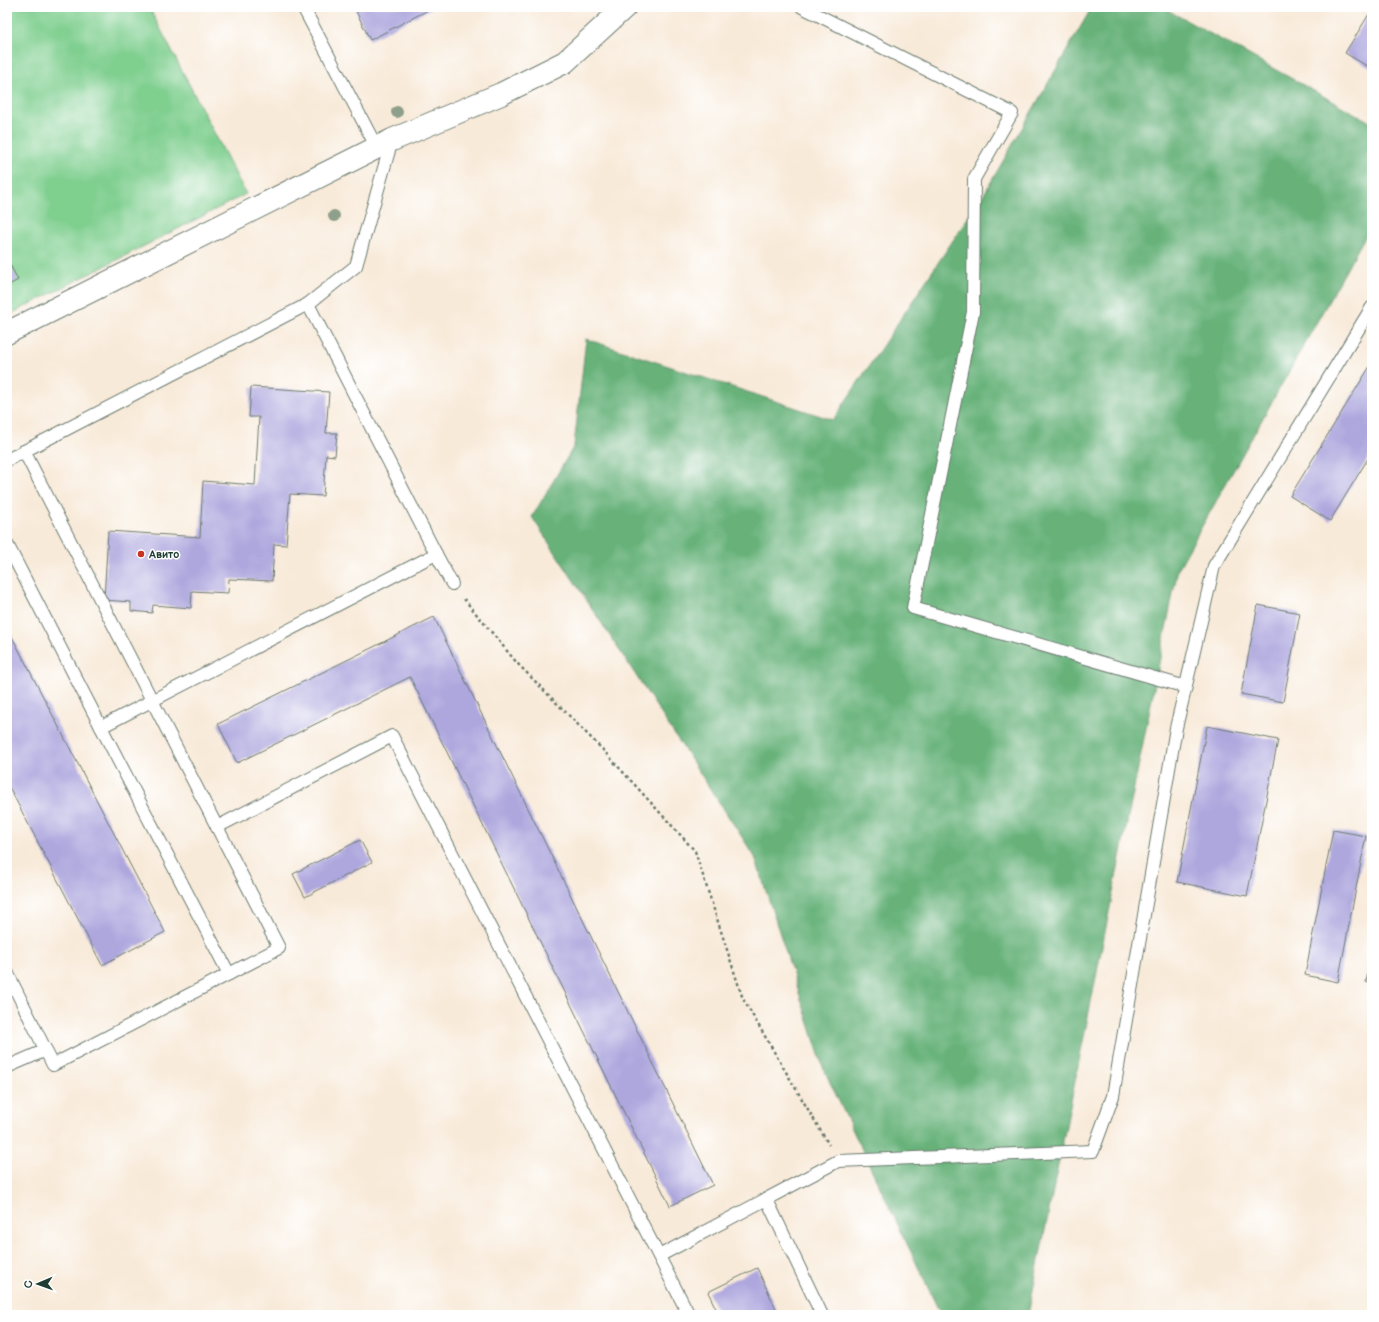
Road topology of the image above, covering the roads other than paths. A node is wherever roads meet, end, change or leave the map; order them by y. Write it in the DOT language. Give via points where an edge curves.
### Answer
graph roads {
  1 [pos="303,7"];
  2 [pos="624,7"];
  3 [pos="802,7"];
  4 [pos="385,144"];
  5 [pos="308,304"];
  6 [pos="1372,307"];
  7 [pos="7,333"];
  8 [pos="24,451"];
  9 [pos="7,460"];
  10 [pos="7,544"];
  11 [pos="436,554"];
  12 [pos="452,584"];
  13 [pos="1186,687"];
  14 [pos="152,701"];
  15 [pos="102,727"];
  16 [pos="217,827"];
  17 [pos="7,972"];
  18 [pos="228,974"];
  19 [pos="46,1050"];
  20 [pos="7,1067"];
  21 [pos="767,1200"];
  22 [pos="659,1256"];
  23 [pos="689,1315"];
  24 [pos="822,1315"];
  1 -- 4 [label="lane"];
  2 -- 4 [label="street" via="565,62 501,94"];
  3 -- 13 [label="lane" via="1012,113 974,179 973,312 913,608"];
  4 -- 5 [label="lane" via="356,266"];
  4 -- 7 [label="street"];
  5 -- 8 [label="lane"];
  5 -- 11 [label="lane"];
  6 -- 13 [label="lane" via="1214,566"];
  8 -- 9 [label="lane"];
  8 -- 14 [label="lane"];
  10 -- 15 [label="lane"];
  11 -- 12 [label="lane"];
  11 -- 14 [label="lane"];
  13 -- 21 [label="lane" via="1176,728 1112,1096 1093,1151 838,1161"];
  14 -- 15 [label="lane"];
  14 -- 16 [label="lane"];
  15 -- 18 [label="lane"];
  16 -- 18 [label="lane" via="279,948"];
  16 -- 22 [label="lane" via="392,736"];
  17 -- 19 [label="lane"];
  18 -- 19 [label="lane" via="53,1065"];
  19 -- 20 [label="lane"];
  21 -- 22 [label="lane"];
  21 -- 24 [label="lane"];
  22 -- 23 [label="lane"];
}
